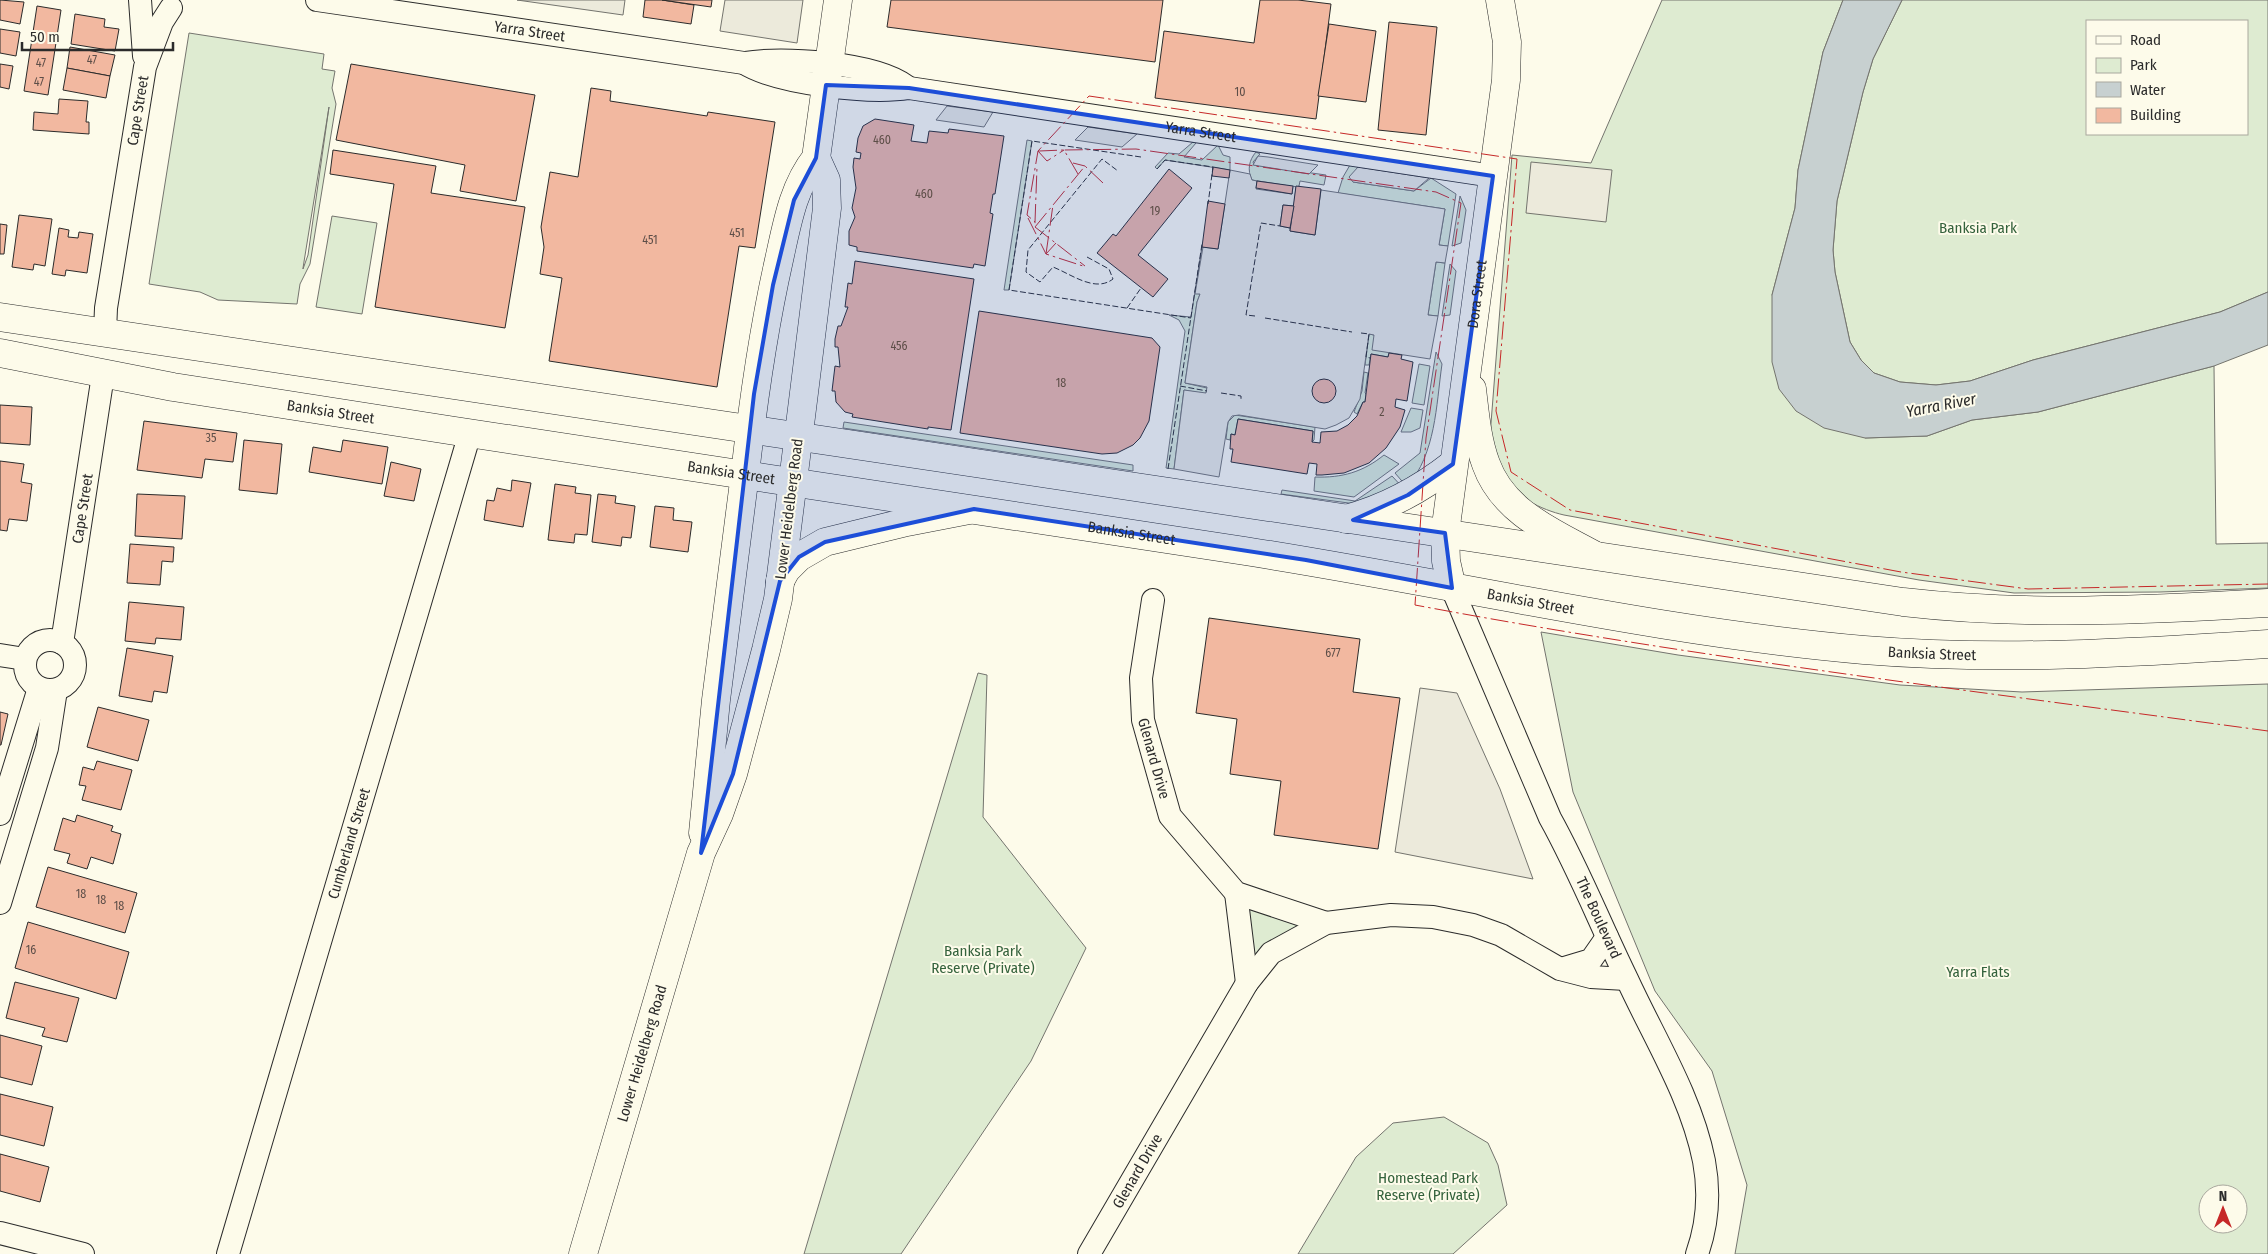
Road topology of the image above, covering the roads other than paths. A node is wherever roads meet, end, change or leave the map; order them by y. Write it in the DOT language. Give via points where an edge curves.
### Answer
graph roads {
  1 [pos="140,0"];
  2 [pos="317,0"];
  3 [pos="838,0"];
  4 [pos="1500,0"];
  5 [pos="177,4"];
  6 [pos="145,67"];
  7 [pos="827,75"];
  8 [pos="816,158"];
  9 [pos="1493,176"];
  10 [pos="0,317"];
  11 [pos="105,332"];
  12 [pos="0,353"];
  13 [pos="1467,355"];
  14 [pos="104,375"];
  15 [pos="750,428"];
  16 [pos="470,433"];
  17 [pos="798,436"];
  18 [pos="1453,464"];
  19 [pos="745,474"];
  20 [pos="793,481"];
  21 [pos="974,509"];
  22 [pos="1346,519"];
  23 [pos="1445,533"];
  24 [pos="1595,555"];
  25 [pos="780,582"];
  26 [pos="1452,588"];
  27 [pos="1153,600"];
  28 [pos="2268,603"];
  29 [pos="62,643"];
  30 [pos="2268,644"];
  31 [pos="0,655"];
  32 [pos="25,659"];
  33 [pos="47,689"];
  34 [pos="0,814"];
  35 [pos="701,854"];
  36 [pos="1236,893"];
  37 [pos="0,903"];
  38 [pos="1326,923"];
  39 [pos="1607,937"];
  40 [pos="1560,969"];
  41 [pos="1626,979"];
  42 [pos="1247,983"];
  43 [pos="0,1232"];
  44 [pos="83,1254"];
  45 [pos="228,1254"];
  46 [pos="583,1254"];
  47 [pos="1089,1254"];
  48 [pos="1697,1254"];
  1 -- 5 [label="street" via="155,9"];
  1 -- 6 [label="street, Cape Street"];
  2 -- 7 [label="street, Yarra Street" via="744,63 772,76"];
  3 -- 7 [label="main road, Lower Heidelberg Road"];
  4 -- 9 [label="main road, Dora Street" via="1505,23 1507,65"];
  5 -- 6 [label="street, Cape Street" via="162,22"];
  6 -- 11 [label="street, Cape Street" via="106,308"];
  7 -- 8 [label="main road, Lower Heidelberg Road"];
  7 -- 9 [label="street, Yarra Street" via="881,90 909,88"];
  8 -- 15 [label="main road, Lower Heidelberg Road" via="797,189 783,241"];
  8 -- 17 [label="main road, Lower Heidelberg Road" via="826,180 828,201"];
  9 -- 13 [label="main road, Dora Street"];
  10 -- 11 [label="main road"];
  11 -- 14 [label="main road"];
  11 -- 15 [label="main road"];
  12 -- 14 [label="main road, Banksia Street"];
  13 -- 18 [label="main road, Dora Street"];
  13 -- 24 [label="main road" via="1482,449 1498,488 1530,519"];
  14 -- 16 [label="main road, Banksia Street"];
  14 -- 29 [label="street, Cape Street"];
  15 -- 17 [label="main road"];
  15 -- 19 [label="main road, Lower Heidelberg Road"];
  16 -- 19 [label="main road, Banksia Street"];
  16 -- 45 [label="street, Cumberland Street"];
  17 -- 20 [label="main road, Lower Heidelberg Road"];
  17 -- 22 [label="main road"];
  18 -- 22 [label="main road" via="1394,502"];
  18 -- 23 [label="main road, Dora Street"];
  19 -- 20 [label="main road, Banksia Street"];
  19 -- 35 [label="main road, Lower Heidelberg Road" via="716,700"];
  20 -- 21 [label="main road, Banksia Street"];
  20 -- 25 [label="main road, Lower Heidelberg Road"];
  21 -- 25 [label="main road" via="825,542 799,557"];
  21 -- 26 [label="main road, Banksia Street" via="1306,560"];
  22 -- 23 [label="main road"];
  23 -- 24 [label="main road"];
  23 -- 26 [label="main road, Dora Street" via="1446,561"];
  24 -- 28 [label="main road" via="1957,608 2042,611"];
  25 -- 35 [label="main road, Lower Heidelberg Road" via="766,650 733,774"];
  26 -- 30 [label="main road, Banksia Street" via="1746,636 1896,652 1960,656 2075,655"];
  26 -- 39 [label="street, The Boulevard" via="1550,818"];
  27 -- 36 [label="street, Glenard Drive" via="1142,678 1143,720 1170,816"];
  29 -- 32 [label="street" via="54,640 39,642"];
  29 -- 33 [label="street" via="74,655 76,664 70,680"];
  31 -- 32 [label="street"];
  32 -- 33 [label="street" via="31,683"];
  33 -- 34 [label="street"];
  33 -- 37 [label="street" via="47,748"];
  35 -- 46 [label="main road, Lower Heidelberg Road"];
  36 -- 38 [label="street, Glenard Drive"];
  36 -- 42 [label="street"];
  38 -- 40 [label="street, Glenard Drive" via="1391,915 1433,917 1473,925 1501,936"];
  38 -- 42 [label="street, Glenard Drive" via="1271,953"];
  39 -- 40 [label="street" via="1591,960"];
  39 -- 41 [label="street, The Boulevard"];
  40 -- 41 [label="street, Glenard Drive" via="1591,977"];
  41 -- 48 [label="street, The Boulevard" via="1686,1102 1704,1160 1708,1219"];
  42 -- 47 [label="street, Glenard Drive"];
  43 -- 44 [label="street"];
}
